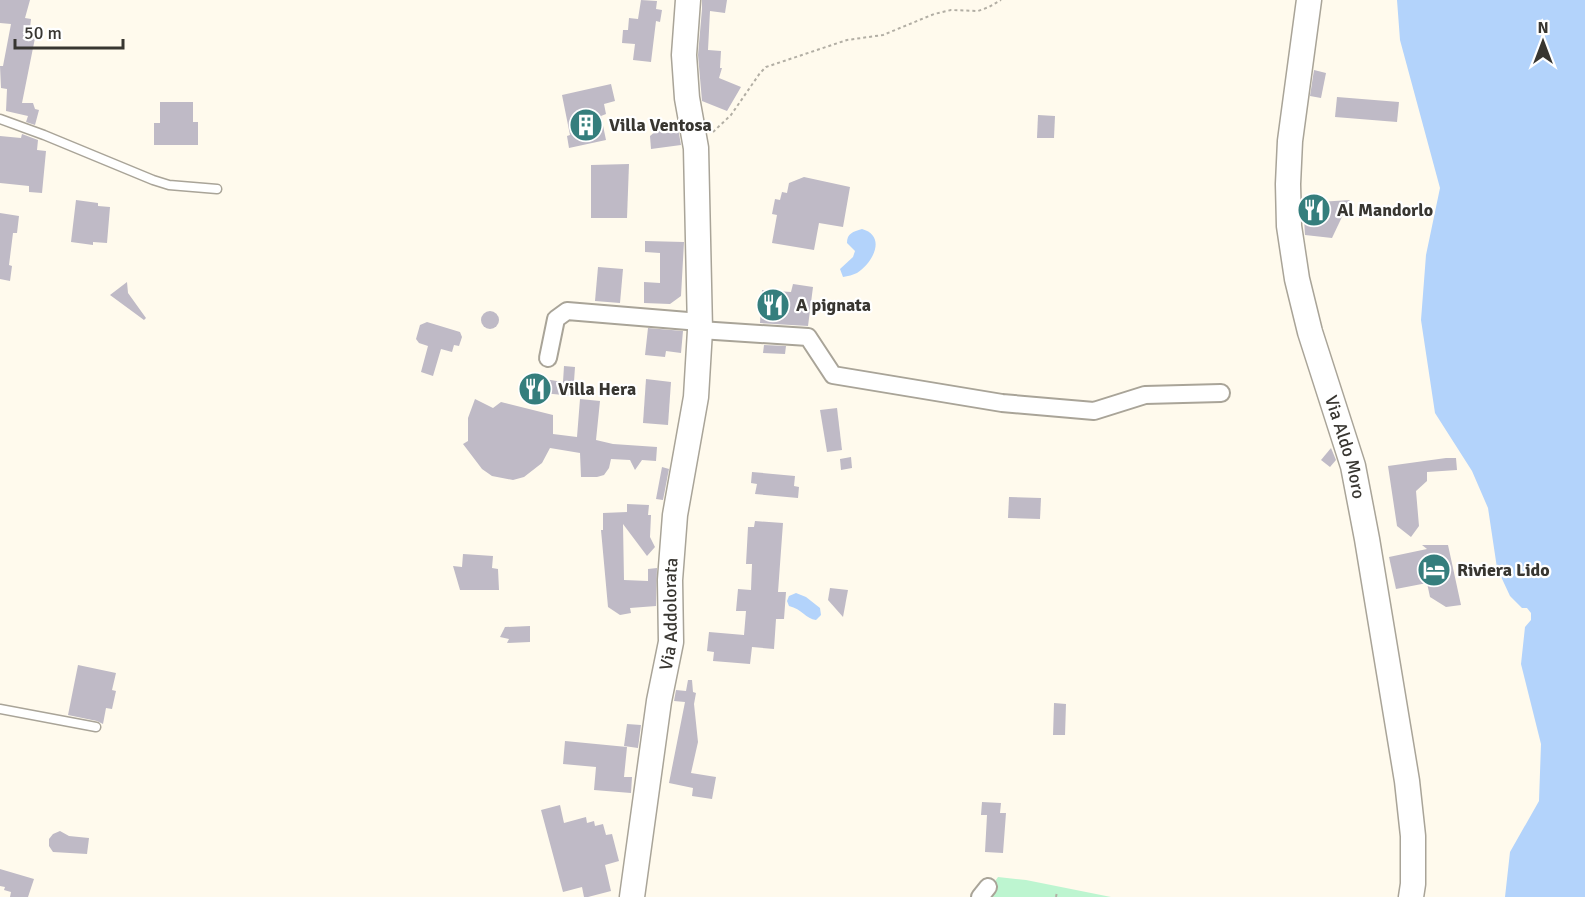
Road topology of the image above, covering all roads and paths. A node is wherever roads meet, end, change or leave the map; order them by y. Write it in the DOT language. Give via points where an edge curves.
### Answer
graph roads {
  1 [pos="688,0"];
  2 [pos="1001,0"];
  3 [pos="1309,0"];
  4 [pos="0,119"];
  5 [pos="696,148"];
  6 [pos="217,189"];
  7 [pos="700,326"];
  8 [pos="548,358"];
  9 [pos="1221,393"];
  10 [pos="0,709"];
  11 [pos="96,727"];
  12 [pos="1057,892"];
  13 [pos="632,897"];
  14 [pos="1056,897"];
  15 [pos="1411,897"];
  1 -- 5 [label="street, Via Addolorata" via="684,55"];
  2 -- 5 [label="path" via="978,11 934,14 883,35 847,40 766,67 731,115"];
  3 -- 15 [label="street, Via Aldo Moro" via="1290,141 1289,226 1310,332 1353,466 1367,539 1408,792 1413,836"];
  4 -- 6 [label="lane" via="153,180"];
  5 -- 7 [label="street, Via Addolorata"];
  7 -- 8 [label="street" via="567,311 556,319"];
  7 -- 9 [label="street" via="808,337 833,375 1002,404 1094,411 1145,395"];
  7 -- 13 [label="street, Via Addolorata" via="696,397 675,515 671,642 658,701"];
  10 -- 11 [label="lane"];
  12 -- 14 [label="path"];
}
